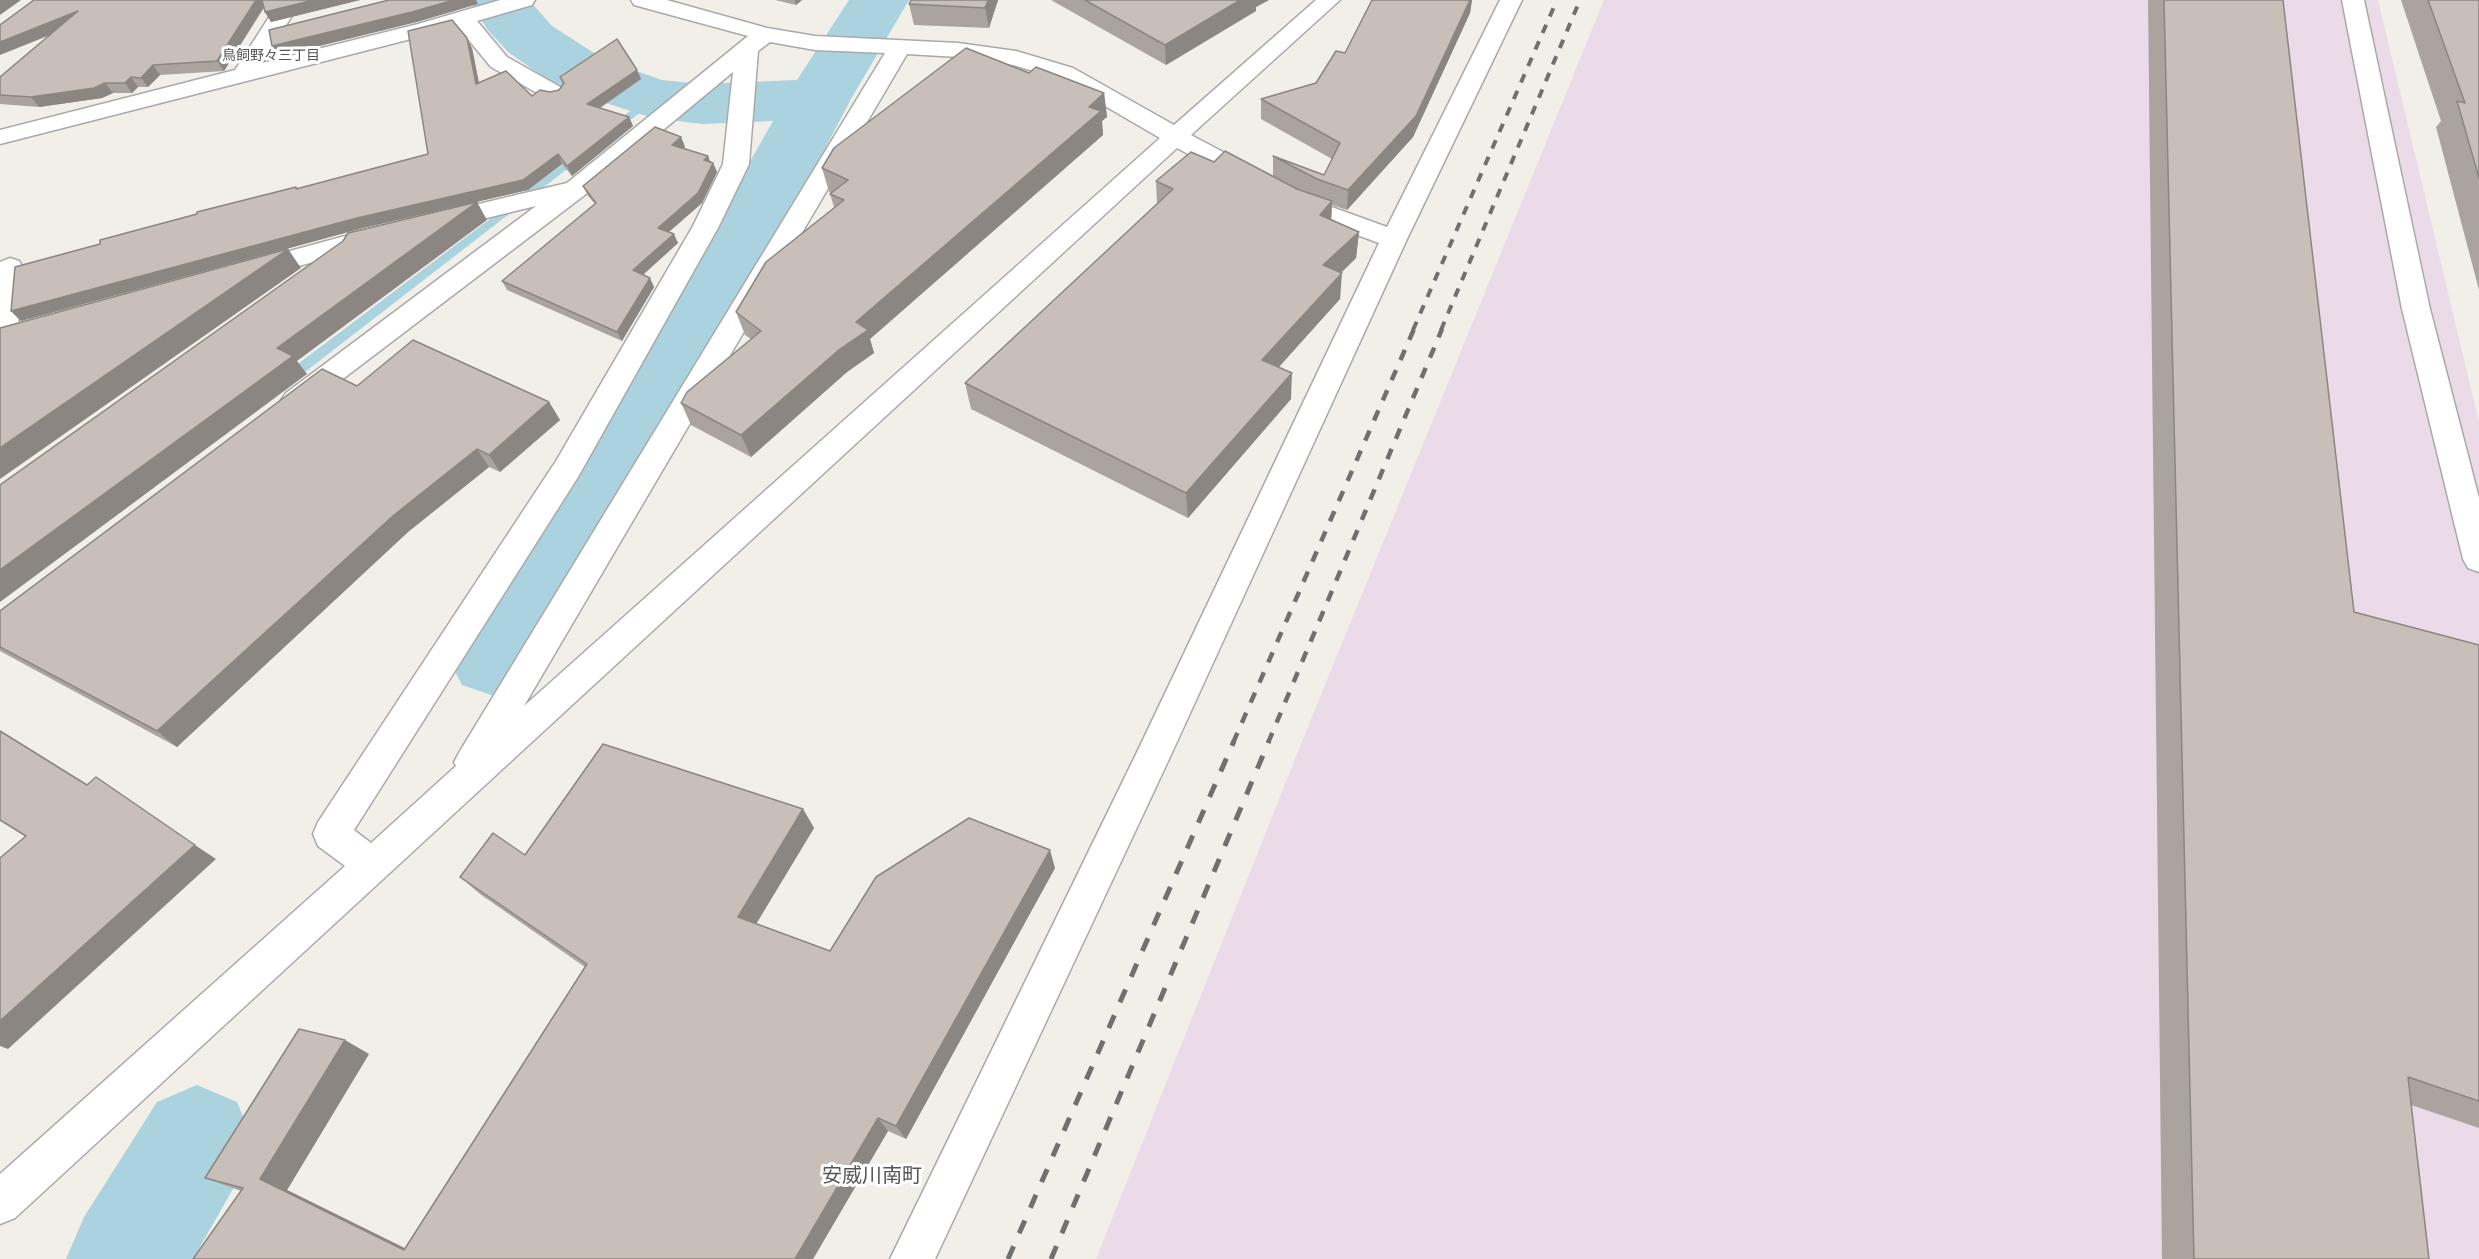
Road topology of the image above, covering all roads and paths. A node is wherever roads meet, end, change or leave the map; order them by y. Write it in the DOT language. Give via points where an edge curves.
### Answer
graph roads {
  1 [pos="291,0"];
  2 [pos="642,0"];
  3 [pos="1329,0"];
  4 [pos="1511,0"];
  5 [pos="2353,0"];
  6 [pos="521,1"];
  7 [pos="463,18"];
  8 [pos="305,23"];
  9 [pos="271,31"];
  10 [pos="756,41"];
  11 [pos="890,48"];
  12 [pos="244,74"];
  13 [pos="554,93"];
  14 [pos="1176,136"];
  15 [pos="0,137"];
  16 [pos="577,188"];
  17 [pos="364,239"];
  18 [pos="1394,239"];
  19 [pos="10,267"];
  20 [pos="229,276"];
  21 [pos="306,280"];
  22 [pos="10,337"];
  23 [pos="274,416"];
  24 [pos="2479,559"];
  25 [pos="454,792"];
  26 [pos="373,866"];
  27 [pos="0,1203"];
  28 [pos="912,1259"];
  1 -- 9 [label="street"];
  2 -- 10 [label="street"];
  3 -- 14 [label="street"];
  4 -- 18 [label="street"];
  5 -- 24 [label="street" via="2416,309"];
  6 -- 7 [label="street"];
  7 -- 12 [label="street"];
  7 -- 13 [label="street" via="499,62"];
  8 -- 9 [label="street"];
  9 -- 12 [label="street"];
  10 -- 11 [label="street"];
  10 -- 16 [label="street"];
  10 -- 26 [label="street" via="743,91 736,164 706,226 567,469 331,834"];
  11 -- 14 [label="street" via="1004,56 1065,73"];
  11 -- 25 [label="street"];
  12 -- 15 [label="street"];
  14 -- 18 [label="street" via="1306,207"];
  14 -- 25 [label="street"];
  16 -- 17 [label="street"];
  16 -- 23 [label="street"];
  17 -- 20 [label="street"];
  17 -- 21 [label="street"];
  18 -- 28 [label="street"];
  19 -- 22 [label="street"];
  25 -- 26 [label="street"];
  26 -- 27 [label="street"];
}
